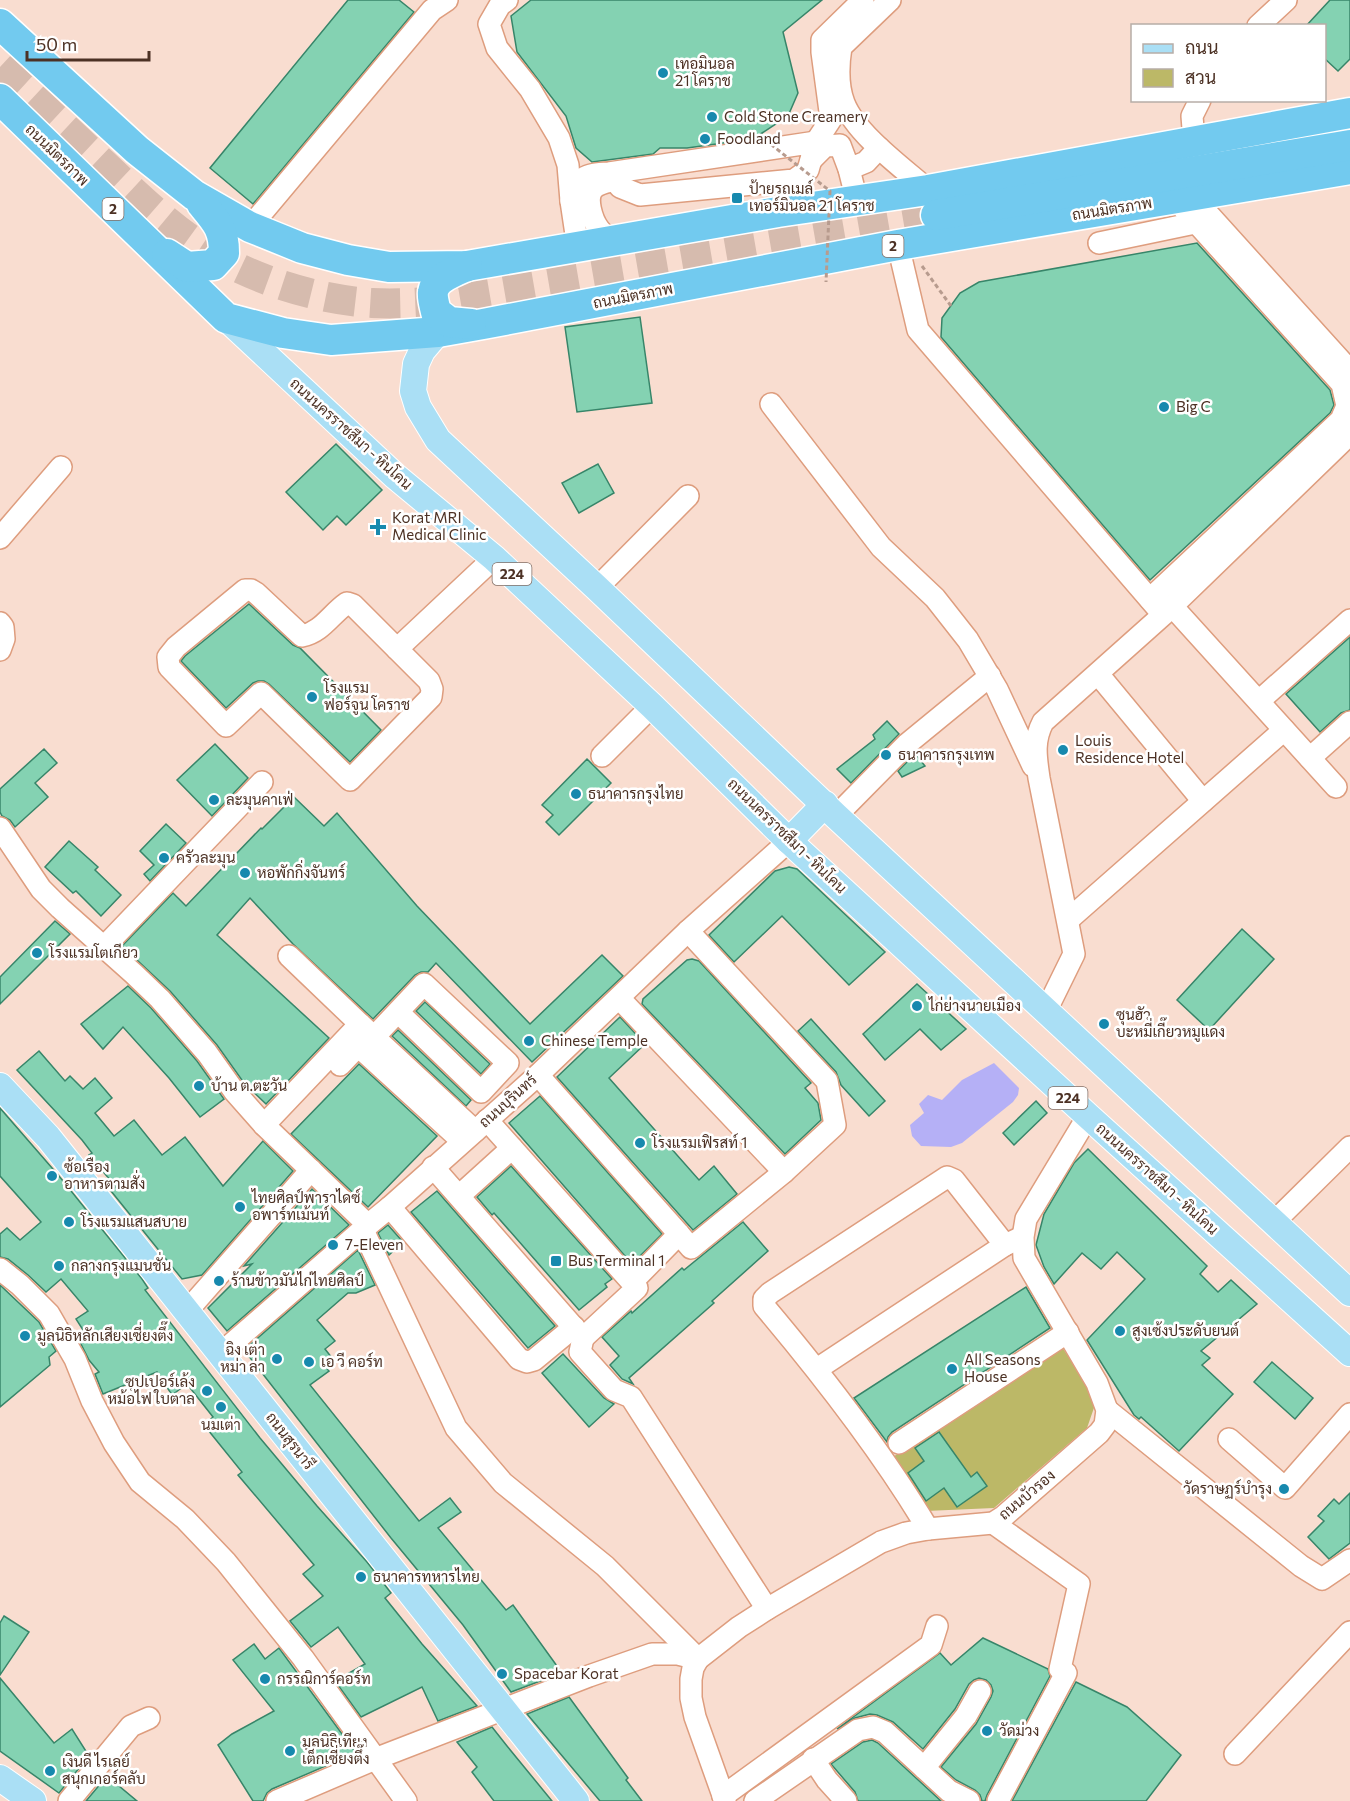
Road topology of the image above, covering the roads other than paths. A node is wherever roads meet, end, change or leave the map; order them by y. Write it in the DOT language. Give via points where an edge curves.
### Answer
graph roads {
  1 [pos="447,0"];
  2 [pos="507,0"];
  3 [pos="863,0"];
  4 [pos="890,0"];
  5 [pos="1286,0"];
  6 [pos="0,24"];
  7 [pos="1260,24"];
  8 [pos="0,99"];
  9 [pos="1199,102"];
  10 [pos="1350,113"];
  11 [pos="831,119"];
  12 [pos="559,138"];
  13 [pos="1194,141"];
  14 [pos="840,145"];
  15 [pos="1350,145"];
  16 [pos="879,148"];
  17 [pos="814,151"];
  18 [pos="849,169"];
  19 [pos="1350,169"];
  20 [pos="612,176"];
  21 [pos="194,195"];
  22 [pos="570,201"];
  23 [pos="857,201"];
  24 [pos="932,202"];
  25 [pos="1187,206"];
  26 [pos="250,227"];
  27 [pos="145,240"];
  28 [pos="613,242"];
  29 [pos="1099,243"];
  30 [pos="898,245"];
  31 [pos="578,248"];
  32 [pos="467,266"];
  33 [pos="226,318"];
  34 [pos="483,324"];
  35 [pos="438,332"];
  36 [pos="1350,371"];
  37 [pos="771,404"];
  38 [pos="1350,434"];
  39 [pos="61,467"];
  40 [pos="688,496"];
  41 [pos="0,538"];
  42 [pos="494,558"];
  43 [pos="597,588"];
  44 [pos="1162,607"];
  45 [pos="1350,620"];
  46 [pos="0,623"];
  47 [pos="397,649"];
  48 [pos="0,650"];
  49 [pos="1098,674"];
  50 [pos="990,676"];
  51 [pos="1259,701"];
  52 [pos="652,706"];
  53 [pos="1350,722"];
  54 [pos="1284,730"];
  55 [pos="602,756"];
  56 [pos="1310,758"];
  57 [pos="1039,778"];
  58 [pos="262,782"];
  59 [pos="1336,788"];
  60 [pos="1203,801"];
  61 [pos="830,810"];
  62 [pos="0,828"];
  63 [pos="789,840"];
  64 [pos="1068,921"];
  65 [pos="688,931"];
  66 [pos="104,947"];
  67 [pos="289,956"];
  68 [pos="619,998"];
  69 [pos="1046,1011"];
  70 [pos="398,1012"];
  71 [pos="367,1030"];
  72 [pos="538,1075"];
  73 [pos="0,1086"];
  74 [pos="1088,1116"];
  75 [pos="268,1129"];
  76 [pos="474,1131"];
  77 [pos="1350,1147"];
  78 [pos="512,1148"];
  79 [pos="433,1167"];
  80 [pos="311,1170"];
  81 [pos="784,1172"];
  82 [pos="459,1196"];
  83 [pos="390,1207"];
  84 [pos="1273,1222"];
  85 [pos="365,1227"];
  86 [pos="679,1234"];
  87 [pos="1014,1241"];
  88 [pos="0,1269"];
  89 [pos="632,1282"];
  90 [pos="1350,1293"];
  91 [pos="187,1311"];
  92 [pos="1068,1332"];
  93 [pos="578,1333"];
  94 [pos="1350,1353"];
  95 [pos="220,1354"];
  96 [pos="817,1369"];
  97 [pos="1107,1410"];
  98 [pos="1350,1414"];
  99 [pos="1229,1439"];
  100 [pos="899,1443"];
  101 [pos="993,1523"];
  102 [pos="928,1529"];
  103 [pos="1350,1560"];
  104 [pos="767,1609"];
  105 [pos="937,1626"];
  106 [pos="1350,1632"];
  107 [pos="698,1659"];
  108 [pos="980,1691"];
  109 [pos="503,1709"];
  110 [pos="149,1718"];
  111 [pos="1235,1754"];
  112 [pos="375,1758"];
  113 [pos="813,1760"];
  114 [pos="924,1768"];
  115 [pos="0,1778"];
  116 [pos="943,1796"];
  117 [pos="724,1798"];
  118 [pos="33,1801"];
  119 [pos="69,1801"];
  120 [pos="277,1801"];
  121 [pos="406,1801"];
  122 [pos="576,1801"];
  123 [pos="755,1801"];
  124 [pos="846,1801"];
  125 [pos="969,1801"];
  126 [pos="998,1801"];
  1 -- 26 [label="street" via="432,10"];
  2 -- 12 [label="street" via="489,24 497,48 530,89"];
  3 -- 11 [label="street" via="822,40"];
  4 -- 16 [label="street" via="841,47 838,60 844,104"];
  5 -- 7 [label="street"];
  6 -- 21 [label="highway" via="137,150"];
  8 -- 27 [label="highway, ถนนมิตรภาพ / 2"];
  9 -- 13 [label="street" via="1192,116"];
  10 -- 13 [label="highway"];
  11 -- 14 [label="street"];
  11 -- 17 [label="street"];
  12 -- 20 [label="street" via="588,163"];
  12 -- 22 [label="street" via="568,165"];
  13 -- 24 [label="highway"];
  14 -- 17 [label="street"];
  14 -- 18 [label="street"];
  15 -- 24 [label="highway"];
  16 -- 18 [label="street" via="866,162"];
  16 -- 24 [label="street"];
  17 -- 20 [label="street"];
  17 -- 20 [label="street" via="808,170 794,180 640,195 620,187"];
  18 -- 23 [label="street"];
  19 -- 25 [label="highway, ถนนมิตรภาพ / 2"];
  20 -- 22 [label="street" via="591,174 581,178"];
  20 -- 28 [label="street" via="597,185 589,198 598,228"];
  21 -- 26 [label="highway"];
  21 -- 27 [label="highway" via="216,220 224,237 224,253 213,265 187,267"];
  22 -- 31 [label="street"];
  23 -- 24 [label="highway"];
  23 -- 28 [label="highway"];
  25 -- 29 [label="street"];
  25 -- 30 [label="highway, ถนนมิตรภาพ / 2"];
  25 -- 36 [label="street"];
  25 -- 44 [label="street" via="1342,384 1347,406 1341,420"];
  26 -- 32 [label="highway" via="348,261 389,267"];
  27 -- 33 [label="highway, ถนนมิตรภาพ / 2"];
  28 -- 31 [label="highway"];
  30 -- 34 [label="highway, ถนนมิตรภาพ / 2"];
  30 -- 44 [label="street" via="918,330"];
  31 -- 32 [label="highway"];
  32 -- 34 [label="highway" via="436,284 432,293 436,312 449,322"];
  33 -- 35 [label="highway, ถนนมิตรภาพ / 2" via="283,333 332,340"];
  33 -- 42 [label="main road, ถนนนครราชสีมา - หินโคน / 224" via="395,476"];
  34 -- 35 [label="highway, ถนนมิตรภาพ / 2"];
  35 -- 43 [label="main road" via="422,351 413,383 418,407 438,440"];
  37 -- 50 [label="street" via="881,547 935,598"];
  38 -- 44 [label="street"];
  39 -- 41 [label="street"];
  40 -- 43 [label="street"];
  42 -- 47 [label="street"];
  42 -- 52 [label="main road, ถนนนครราชสีมา - หินโคน / 224"];
  43 -- 61 [label="main road"];
  44 -- 49 [label="street"];
  44 -- 51 [label="street"];
  45 -- 51 [label="street"];
  46 -- 48 [label="street" via="4,633"];
  47 -- 47 [label="street" via="353,605 347,603 318,630 302,636 251,590 245,590 183,639 168,657 169,667 226,726 261,693 350,780 431,697 429,681"];
  49 -- 57 [label="street" via="1043,722 1037,732 1034,750"];
  49 -- 60 [label="street"];
  50 -- 57 [label="street"];
  50 -- 61 [label="street"];
  51 -- 54 [label="street"];
  52 -- 55 [label="street"];
  52 -- 63 [label="main road, ถนนนครราชสีมา - หินโคน / 224"];
  53 -- 56 [label="street"];
  54 -- 56 [label="street"];
  54 -- 60 [label="street"];
  56 -- 59 [label="street"];
  57 -- 64 [label="street"];
  58 -- 66 [label="street"];
  60 -- 64 [label="street"];
  61 -- 63 [label="main road"];
  61 -- 69 [label="main road"];
  62 -- 66 [label="street" via="41,889"];
  63 -- 65 [label="street, ถนนบุรินทร์"];
  63 -- 74 [label="main road, ถนนนครราชสีมา - หินโคน / 224"];
  64 -- 69 [label="street" via="1074,954"];
  65 -- 68 [label="street, ถนนบุรินทร์"];
  65 -- 81 [label="street" via="827,1081 835,1125"];
  66 -- 75 [label="street" via="160,999"];
  67 -- 71 [label="street"];
  68 -- 72 [label="street, ถนนบุรินทร์"];
  68 -- 81 [label="street"];
  69 -- 84 [label="main road"];
  70 -- 70 [label="street" via="424,984 508,1064 481,1092"];
  70 -- 71 [label="street"];
  71 -- 75 [label="street"];
  71 -- 76 [label="street"];
  72 -- 76 [label="street, ถนนบุรินทร์"];
  72 -- 86 [label="street"];
  73 -- 91 [label="main road, ถนนสุรนารี" via="48,1137"];
  74 -- 87 [label="street"];
  74 -- 94 [label="main road, ถนนนครราชสีมา - หินโคน / 224"];
  75 -- 76 [label="street" via="358,1046"];
  75 -- 80 [label="street"];
  76 -- 78 [label="street"];
  76 -- 79 [label="street, ถนนบุรินทร์"];
  77 -- 84 [label="street"];
  78 -- 82 [label="street"];
  78 -- 89 [label="street"];
  79 -- 82 [label="street"];
  79 -- 83 [label="street, ถนนบุรินทร์"];
  80 -- 85 [label="street"];
  80 -- 91 [label="street"];
  81 -- 86 [label="street" via="691,1248"];
  82 -- 93 [label="street"];
  83 -- 85 [label="street, ถนนบุรินทร์"];
  83 -- 93 [label="street" via="519,1359 534,1360"];
  84 -- 90 [label="main road"];
  85 -- 95 [label="street, ถนนบุรินทร์"];
  85 -- 107 [label="street" via="456,1428 503,1483 605,1566"];
  86 -- 89 [label="street"];
  87 -- 92 [label="street"];
  87 -- 96 [label="street"];
  87 -- 96 [label="street" via="948,1177 764,1299 764,1306"];
  88 -- 112 [label="street" via="21,1284 49,1314 114,1443 140,1482 185,1519 226,1562 303,1658"];
  89 -- 93 [label="street" via="637,1288"];
  91 -- 95 [label="main road, ถนนสุรนารี"];
  92 -- 97 [label="street" via="1097,1383"];
  92 -- 100 [label="street"];
  93 -- 104 [label="street" via="580,1352 614,1390 631,1397"];
  95 -- 109 [label="main road, ถนนสุรนารี"];
  96 -- 102 [label="street"];
  97 -- 101 [label="street, ถนนบัวรอง" via="1100,1433"];
  97 -- 103 [label="street" via="1322,1579"];
  98 -- 99 [label="street" via="1285,1488"];
  101 -- 102 [label="street, ถนนบัวรอง"];
  101 -- 126 [label="street" via="1079,1584 1060,1669 1066,1673"];
  102 -- 104 [label="street, ถนนบัวรอง" via="881,1542"];
  104 -- 107 [label="street, ถนนบัวรอง"];
  105 -- 117 [label="street" via="931,1645"];
  106 -- 111 [label="street"];
  107 -- 109 [label="street" via="652,1654"];
  107 -- 117 [label="street" via="691,1679 691,1698"];
  108 -- 114 [label="street" via="966,1716"];
  109 -- 112 [label="street"];
  109 -- 122 [label="main road, ถนนสุรนารี"];
  110 -- 119 [label="street" via="131,1726"];
  112 -- 120 [label="street"];
  112 -- 121 [label="street"];
  113 -- 114 [label="street" via="858,1730 873,1727 885,1732"];
  113 -- 123 [label="street"];
  113 -- 124 [label="street"];
  114 -- 116 [label="street"];
  115 -- 118 [label="main road"];
  116 -- 125 [label="street"];
}
